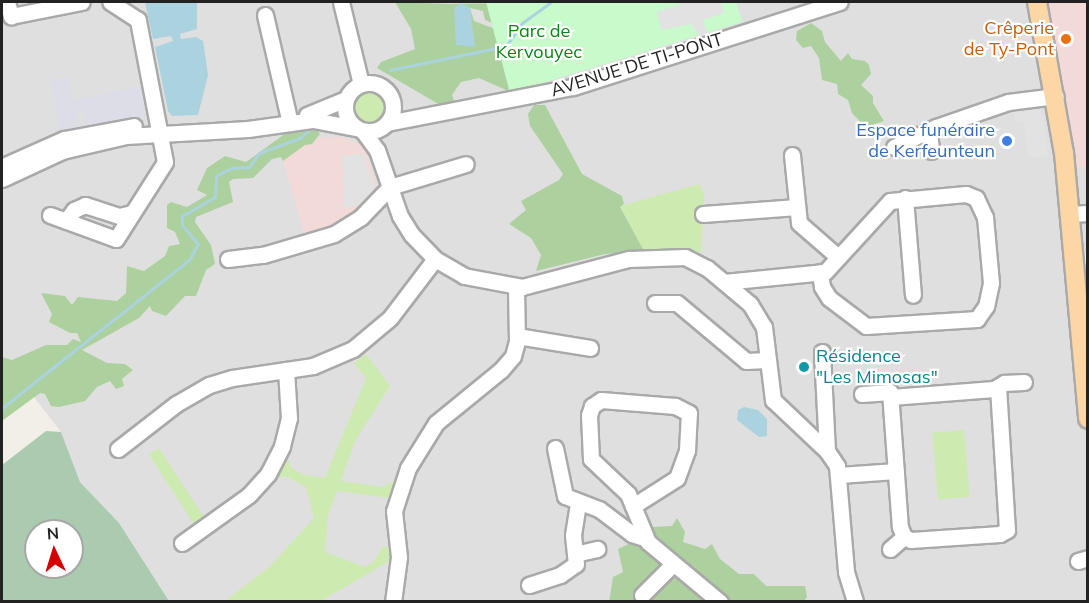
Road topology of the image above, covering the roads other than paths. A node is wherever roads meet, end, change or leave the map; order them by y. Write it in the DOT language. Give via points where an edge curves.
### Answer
graph roads {
  1 [pos="7,2"];
  2 [pos="82,2"];
  3 [pos="110,2"];
  4 [pos="341,2"];
  5 [pos="840,2"];
  6 [pos="1025,2"];
  7 [pos="1036,2"];
  8 [pos="265,15"];
  9 [pos="1043,40"];
  10 [pos="361,84"];
  11 [pos="1056,96"];
  12 [pos="390,97"];
  13 [pos="346,99"];
  14 [pos="431,113"];
  15 [pos="289,120"];
  16 [pos="384,125"];
  17 [pos="161,128"];
  18 [pos="360,129"];
  19 [pos="929,130"];
  20 [pos="894,147"];
  21 [pos="377,150"];
  22 [pos="931,151"];
  23 [pos="792,155"];
  24 [pos="466,164"];
  25 [pos="2,174"];
  26 [pos="390,188"];
  27 [pos="905,198"];
  28 [pos="797,207"];
  29 [pos="132,213"];
  30 [pos="703,214"];
  31 [pos="1079,214"];
  32 [pos="50,215"];
  33 [pos="66,221"];
  34 [pos="838,257"];
  35 [pos="228,259"];
  36 [pos="435,259"];
  37 [pos="820,272"];
  38 [pos="724,282"];
  39 [pos="516,287"];
  40 [pos="913,295"];
  41 [pos="655,303"];
  42 [pos="517,336"];
  43 [pos="590,348"];
  44 [pos="822,352"];
  45 [pos="767,360"];
  46 [pos="286,370"];
  47 [pos="1024,382"];
  48 [pos="998,388"];
  49 [pos="862,394"];
  50 [pos="891,397"];
  51 [pos="1088,419"];
  52 [pos="555,448"];
  53 [pos="118,449"];
  54 [pos="827,451"];
  55 [pos="896,471"];
  56 [pos="839,475"];
  57 [pos="578,504"];
  58 [pos="633,506"];
  59 [pos="904,537"];
  60 [pos="644,538"];
  61 [pos="182,543"];
  62 [pos="597,549"];
  63 [pos="890,549"];
  64 [pos="575,554"];
  65 [pos="672,565"];
  66 [pos="529,585"];
  67 [pos="642,595"];
  68 [pos="393,602"];
  69 [pos="720,602"];
  70 [pos="855,602"];
  1 -- 2 [label="street" via="11,16"];
  3 -- 17 [label="street" via="138,20"];
  4 -- 10 [label="street"];
  5 -- 14 [label="street, AVENUE DE TI-PONT" via="573,87 493,105"];
  6 -- 9 [label="main road"];
  7 -- 9 [label="main road"];
  8 -- 15 [label="street"];
  9 -- 11 [label="main road"];
  10 -- 12 [label="street" via="379,86"];
  10 -- 13 [label="street"];
  11 -- 19 [label="street" via="1008,102"];
  11 -- 31 [label="main road"];
  12 -- 14 [label="street, AVENUE DE TI-PONT"];
  12 -- 16 [label="street" via="393,110"];
  13 -- 15 [label="street"];
  13 -- 18 [label="street" via="347,118"];
  14 -- 16 [label="street, AVENUE DE TI-PONT"];
  15 -- 17 [label="street"];
  15 -- 18 [label="street" via="328,120"];
  16 -- 18 [label="street"];
  16 -- 21 [label="street"];
  17 -- 25 [label="street" via="69,149"];
  17 -- 29 [label="street" via="165,162"];
  18 -- 21 [label="street"];
  19 -- 20 [label="street"];
  19 -- 22 [label="street"];
  21 -- 26 [label="street"];
  23 -- 28 [label="street"];
  24 -- 26 [label="street"];
  26 -- 35 [label="street" via="342,231 263,255"];
  26 -- 36 [label="street" via="405,224"];
  27 -- 34 [label="street" via="882,206"];
  27 -- 37 [label="street" via="972,195 987,222 991,283 986,306 977,319 866,326 829,298 822,287"];
  27 -- 40 [label="street"];
  28 -- 30 [label="street"];
  28 -- 34 [label="street" via="800,225"];
  29 -- 33 [label="street" via="119,216 85,206"];
  29 -- 33 [label="street" via="116,238"];
  31 -- 51 [label="main road"];
  32 -- 33 [label="street"];
  34 -- 37 [label="street"];
  36 -- 39 [label="street" via="476,280"];
  36 -- 46 [label="street" via="390,318 363,342 322,363"];
  37 -- 38 [label="street"];
  38 -- 39 [label="street" via="695,260 678,257 629,260"];
  38 -- 45 [label="street" via="760,317"];
  39 -- 42 [label="street"];
  41 -- 45 [label="street" via="677,303 746,361"];
  42 -- 43 [label="street"];
  42 -- 68 [label="street" via="515,350 505,366 445,413 413,455 394,511 399,557"];
  44 -- 54 [label="street"];
  45 -- 54 [label="street" via="775,404"];
  46 -- 53 [label="street" via="232,378 203,388"];
  46 -- 61 [label="street" via="289,418 284,442 268,474 249,495"];
  47 -- 48 [label="street" via="1004,383"];
  48 -- 50 [label="street"];
  48 -- 59 [label="street" via="1007,530 989,535 911,540"];
  49 -- 50 [label="street" via="890,392"];
  50 -- 55 [label="street"];
  52 -- 57 [label="street" via="562,491"];
  54 -- 56 [label="street"];
  55 -- 56 [label="street"];
  55 -- 59 [label="street"];
  56 -- 70 [label="street" via="846,572"];
  57 -- 60 [label="street" via="599,509 632,534"];
  57 -- 64 [label="street" via="573,535"];
  58 -- 58 [label="street" via="625,490 590,456 589,415 592,405 601,400 675,406 688,413 687,450 677,478"];
  58 -- 60 [label="street"];
  59 -- 63 [label="street"];
  60 -- 65 [label="street"];
  62 -- 64 [label="street"];
  64 -- 66 [label="street" via="576,564 570,569"];
  65 -- 67 [label="street"];
  65 -- 69 [label="street"];
}
